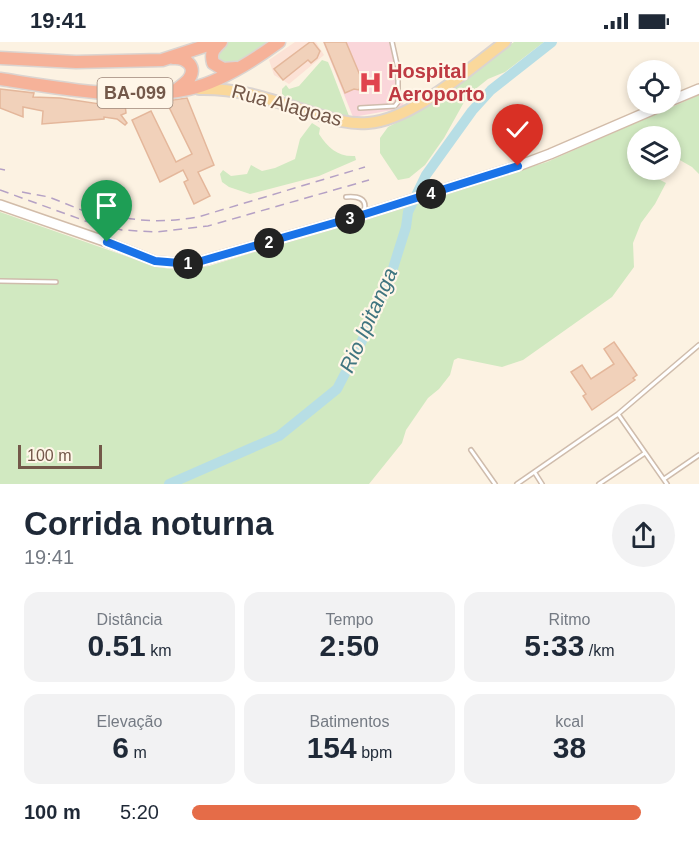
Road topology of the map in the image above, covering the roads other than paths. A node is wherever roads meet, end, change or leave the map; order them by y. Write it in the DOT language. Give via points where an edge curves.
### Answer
graph roads {
  1 [pos="219,42"];
  2 [pos="279,42"];
  3 [pos="392,42"];
  4 [pos="505,42"];
  5 [pos="0,58"];
  6 [pos="162,60"];
  7 [pos="241,66"];
  8 [pos="0,79"];
  9 [pos="190,89"];
  10 [pos="699,89"];
  11 [pos="175,91"];
  12 [pos="681,96"];
  13 [pos="360,108"];
  14 [pos="643,114"];
  15 [pos="346,197"];
  16 [pos="0,205"];
  17 [pos="362,215"];
  18 [pos="0,281"];
  19 [pos="56,282"];
  20 [pos="699,345"];
  21 [pos="618,414"];
  22 [pos="471,450"];
  23 [pos="645,453"];
  24 [pos="699,455"];
  25 [pos="534,472"];
  26 [pos="664,479"];
  27 [pos="495,484"];
  28 [pos="517,484"];
  29 [pos="542,484"];
  30 [pos="599,484"];
  31 [pos="667,484"];
  1 -- 6 [label="highway, BA-099"];
  1 -- 7 [label="highway" via="213,50 213,63 223,69"];
  2 -- 7 [label="highway, BA-099"];
  3 -- 13 [label="lane" via="398,69 398,102 395,106"];
  4 -- 9 [label="main road, Rua Alagoas" via="425,101 398,115 369,123 345,122 227,88"];
  5 -- 6 [label="highway, BA-099"];
  6 -- 11 [label="highway" via="179,58 191,66 189,78"];
  7 -- 9 [label="highway, BA-099"];
  8 -- 11 [label="highway, BA-099" via="80,91"];
  9 -- 11 [label="highway, BA-099"];
  10 -- 12 [label="street"];
  14 -- 17 [label="street" via="550,154"];
  15 -- 17 [label="lane" via="364,200"];
  16 -- 17 [label="street" via="155,261 174,264 206,261"];
  18 -- 19 [label="lane"];
  20 -- 21 [label="lane"];
  21 -- 23 [label="lane"];
  21 -- 25 [label="lane"];
  22 -- 27 [label="lane"];
  23 -- 26 [label="lane"];
  23 -- 30 [label="lane"];
  24 -- 26 [label="lane"];
  25 -- 28 [label="lane"];
  25 -- 29 [label="lane"];
  26 -- 31 [label="lane"];
}
